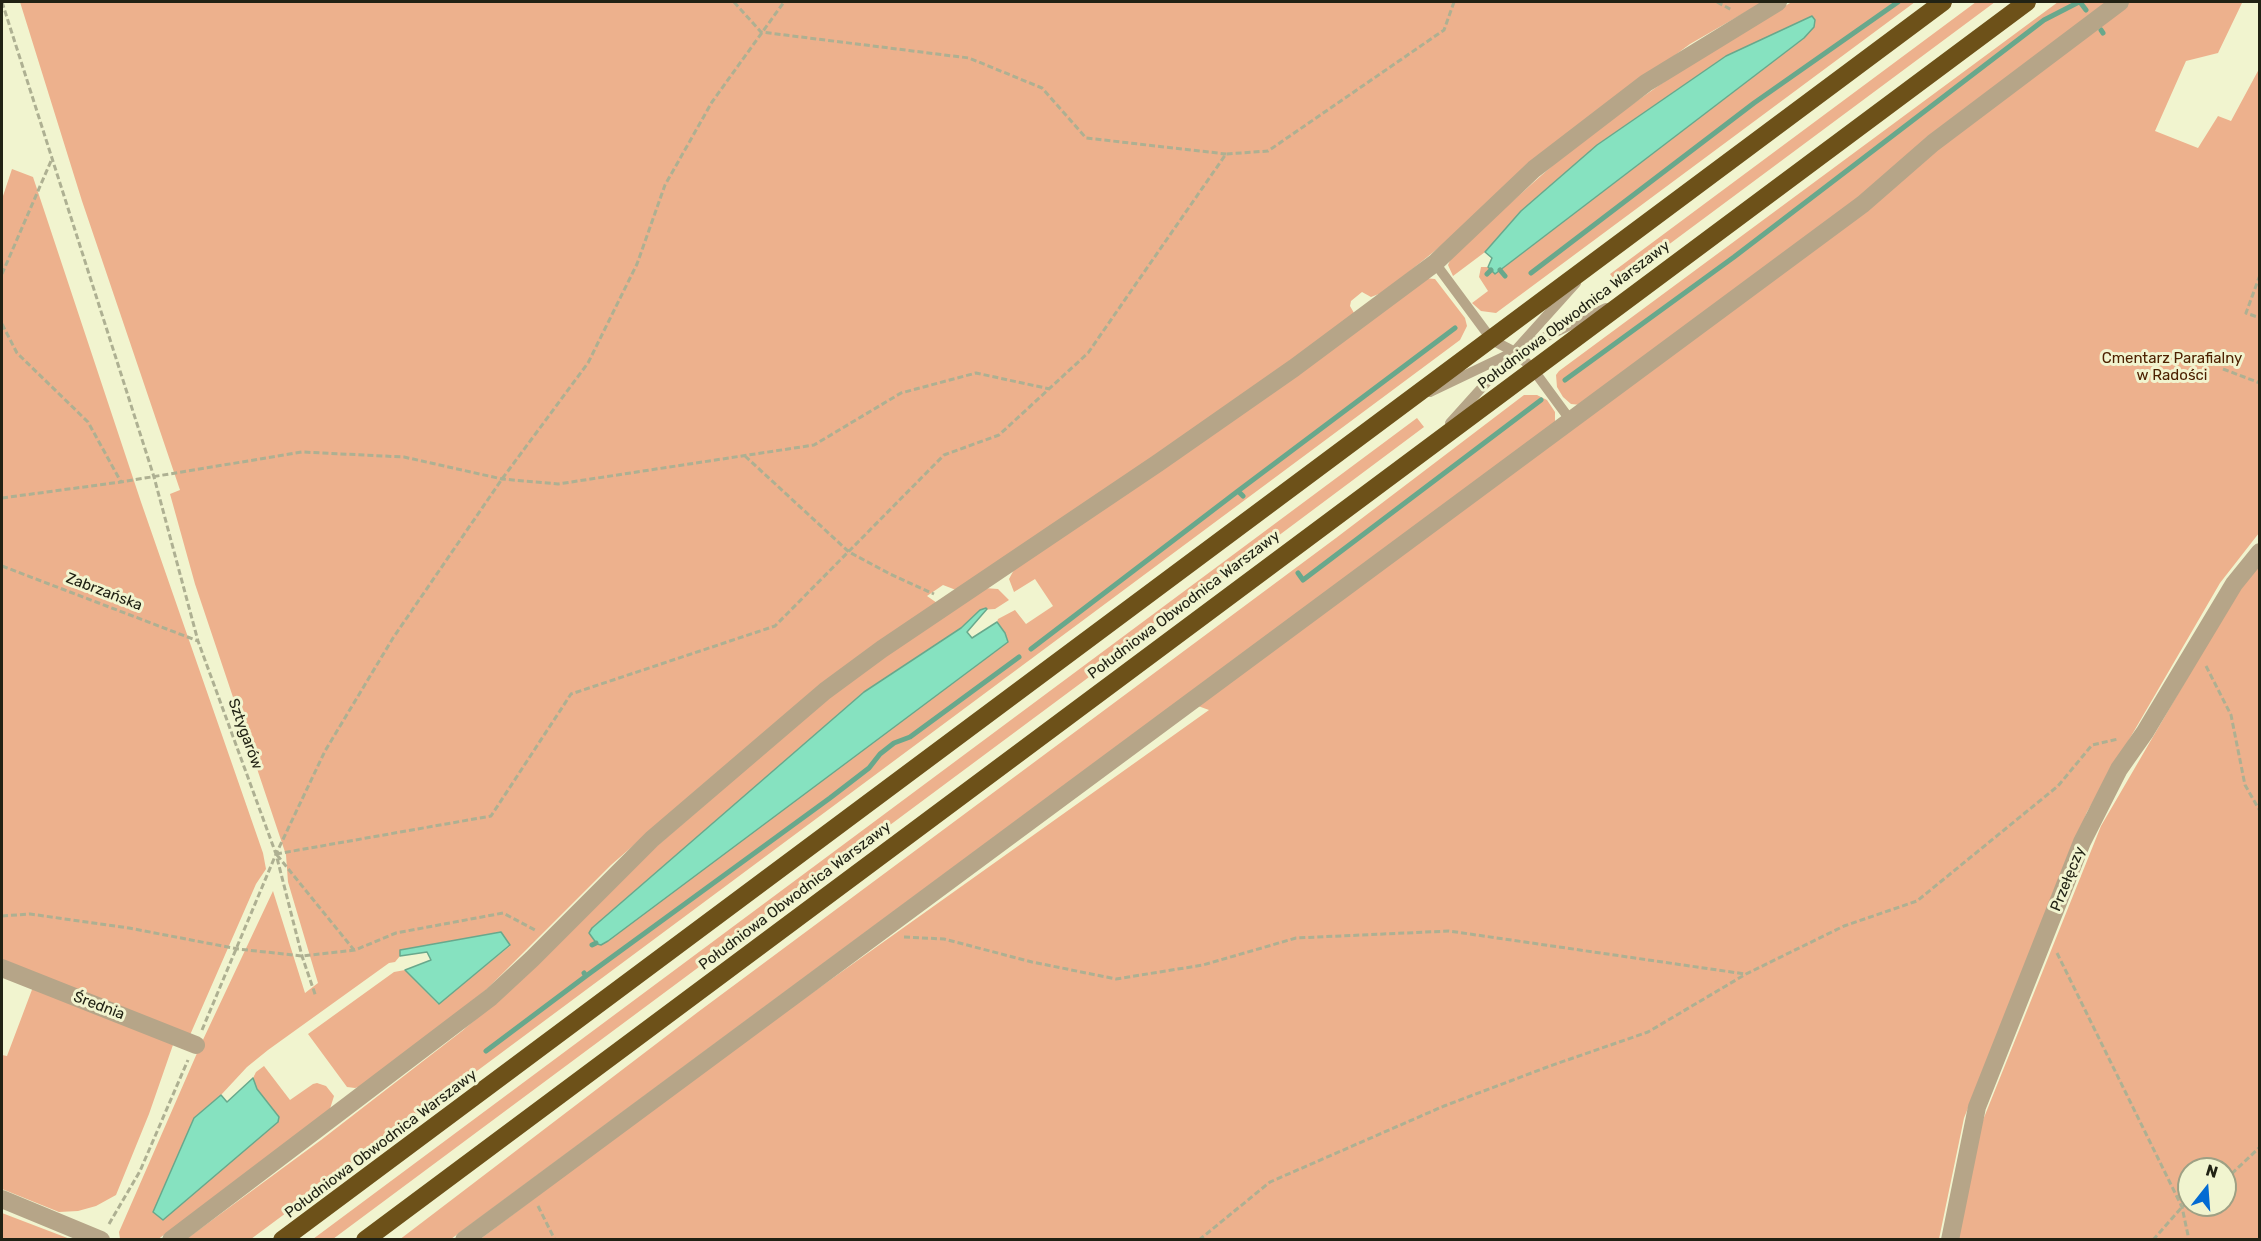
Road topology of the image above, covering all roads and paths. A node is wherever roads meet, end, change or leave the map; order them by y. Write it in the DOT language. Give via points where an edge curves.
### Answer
graph roads {
  1 [pos="2,2"];
  2 [pos="734,2"];
  3 [pos="784,2"];
  4 [pos="1454,2"];
  5 [pos="1778,2"];
  6 [pos="1943,2"];
  7 [pos="2027,2"];
  8 [pos="2120,2"];
  9 [pos="761,32"];
  10 [pos="1226,154"];
  11 [pos="52,159"];
  12 [pos="1597,260"];
  13 [pos="1435,263"];
  14 [pos="2,274"];
  15 [pos="2259,275"];
  16 [pos="1627,298"];
  17 [pos="2259,318"];
  18 [pos="2,324"];
  19 [pos="1492,340"];
  20 [pos="1515,352"];
  21 [pos="1532,368"];
  22 [pos="2223,369"];
  23 [pos="2259,383"];
  24 [pos="1050,389"];
  25 [pos="1405,404"];
  26 [pos="1571,421"];
  27 [pos="1434,441"];
  28 [pos="744,456"];
  29 [pos="154,477"];
  30 [pos="502,479"];
  31 [pos="121,482"];
  32 [pos="2,498"];
  33 [pos="849,552"];
  34 [pos="2259,552"];
  35 [pos="2,566"];
  36 [pos="952,602"];
  37 [pos="198,641"];
  38 [pos="2196,645"];
  39 [pos="2145,732"];
  40 [pos="2259,811"];
  41 [pos="276,854"];
  42 [pos="2,916"];
  43 [pos="2046,933"];
  44 [pos="875,936"];
  45 [pos="552,939"];
  46 [pos="238,949"];
  47 [pos="354,951"];
  48 [pos="302,956"];
  49 [pos="2,968"];
  50 [pos="1746,974"];
  51 [pos="316,997"];
  52 [pos="196,1045"];
  53 [pos="2259,1147"];
  54 [pos="2237,1168"];
  55 [pos="530,1190"];
  56 [pos="2177,1197"];
  57 [pos="2,1199"];
  58 [pos="2177,1213"];
  59 [pos="2184,1217"];
  60 [pos="101,1239"];
  61 [pos="171,1239"];
  62 [pos="282,1239"];
  63 [pos="365,1239"];
  64 [pos="464,1239"];
  65 [pos="555,1239"];
  66 [pos="1199,1239"];
  67 [pos="1950,1239"];
  68 [pos="2153,1239"];
  69 [pos="2189,1239"];
  1 -- 11 [label="path, Sztygarów"];
  2 -- 9 [label="path"];
  3 -- 9 [label="path"];
  4 -- 10 [label="path" via="1444,30 1268,151"];
  5 -- 13 [label="street" via="1646,82 1534,169"];
  6 -- 12 [label="highway, Południowa Obwodnica Warszawy"];
  7 -- 16 [label="highway, Południowa Obwodnica Warszawy"];
  8 -- 26 [label="street" via="1933,143 1863,204"];
  9 -- 10 [label="path" via="969,58 1042,88 1086,138"];
  9 -- 30 [label="path" via="712,102 665,185 637,264 588,363"];
  10 -- 24 [label="path" via="1088,353"];
  11 -- 14 [label="path"];
  11 -- 29 [label="path, Sztygarów"];
  12 -- 19 [label="highway, Południowa Obwodnica Warszawy"];
  12 -- 20 [label="lane"];
  13 -- 19 [label="lane"];
  13 -- 36 [label="street" via="1294,368"];
  15 -- 17 [label="path" via="2246,313"];
  16 -- 20 [label="lane"];
  16 -- 21 [label="highway, Południowa Obwodnica Warszawy"];
  18 -- 31 [label="path" via="17,353 88,422"];
  19 -- 20 [label="lane"];
  19 -- 25 [label="highway, Południowa Obwodnica Warszawy"];
  20 -- 21 [label="lane"];
  20 -- 25 [label="lane"];
  20 -- 27 [label="lane"];
  21 -- 26 [label="lane"];
  21 -- 27 [label="highway, Południowa Obwodnica Warszawy"];
  22 -- 23 [label="path"];
  24 -- 28 [label="path" via="976,373 901,393 814,446"];
  24 -- 33 [label="path" via="999,435 944,455"];
  25 -- 62 [label="highway, Południowa Obwodnica Warszawy"];
  26 -- 44 [label="street"];
  27 -- 63 [label="highway, Południowa Obwodnica Warszawy"];
  28 -- 30 [label="path" via="558,484"];
  28 -- 33 [label="path"];
  29 -- 30 [label="path" via="302,452 404,457"];
  29 -- 31 [label="path"];
  29 -- 37 [label="path, Sztygarów"];
  30 -- 41 [label="path" via="382,656 325,751"];
  31 -- 32 [label="path"];
  33 -- 36 [label="path"];
  33 -- 41 [label="path" via="776,626 571,694 491,816"];
  34 -- 38 [label="street, Przełęczy"];
  35 -- 37 [label="path, Zabrzańska"];
  36 -- 45 [label="street" via="825,691 652,839"];
  37 -- 41 [label="path, Sztygarów"];
  38 -- 39 [label="street, Przełęczy"];
  38 -- 40 [label="path" via="2230,715 2245,785"];
  39 -- 43 [label="street, Przełęczy" via="2119,769 2082,842"];
  39 -- 50 [label="path" via="2092,745 2058,786 1917,901 1844,926"];
  41 -- 46 [label="path"];
  41 -- 47 [label="path"];
  41 -- 48 [label="path, Sztygarów"];
  42 -- 46 [label="path" via="30,914"];
  43 -- 56 [label="path"];
  43 -- 67 [label="street, Przełęczy" via="1977,1107"];
  44 -- 50 [label="path" via="944,939 1116,979 1203,965 1296,938 1449,931"];
  44 -- 55 [label="street"];
  45 -- 47 [label="path" via="503,913 396,933"];
  45 -- 61 [label="street" via="491,997"];
  46 -- 48 [label="path"];
  46 -- 52 [label="path"];
  47 -- 48 [label="path"];
  48 -- 51 [label="path, Sztygarów"];
  49 -- 52 [label="street, Średnia"];
  50 -- 66 [label="path" via="1648,1032 1444,1106 1270,1182"];
  52 -- 60 [label="path" via="140,1171"];
  53 -- 54 [label="path"];
  55 -- 64 [label="street"];
  55 -- 65 [label="path"];
  57 -- 60 [label="street"];
  58 -- 68 [label="path"];
  59 -- 69 [label="path"];
}
